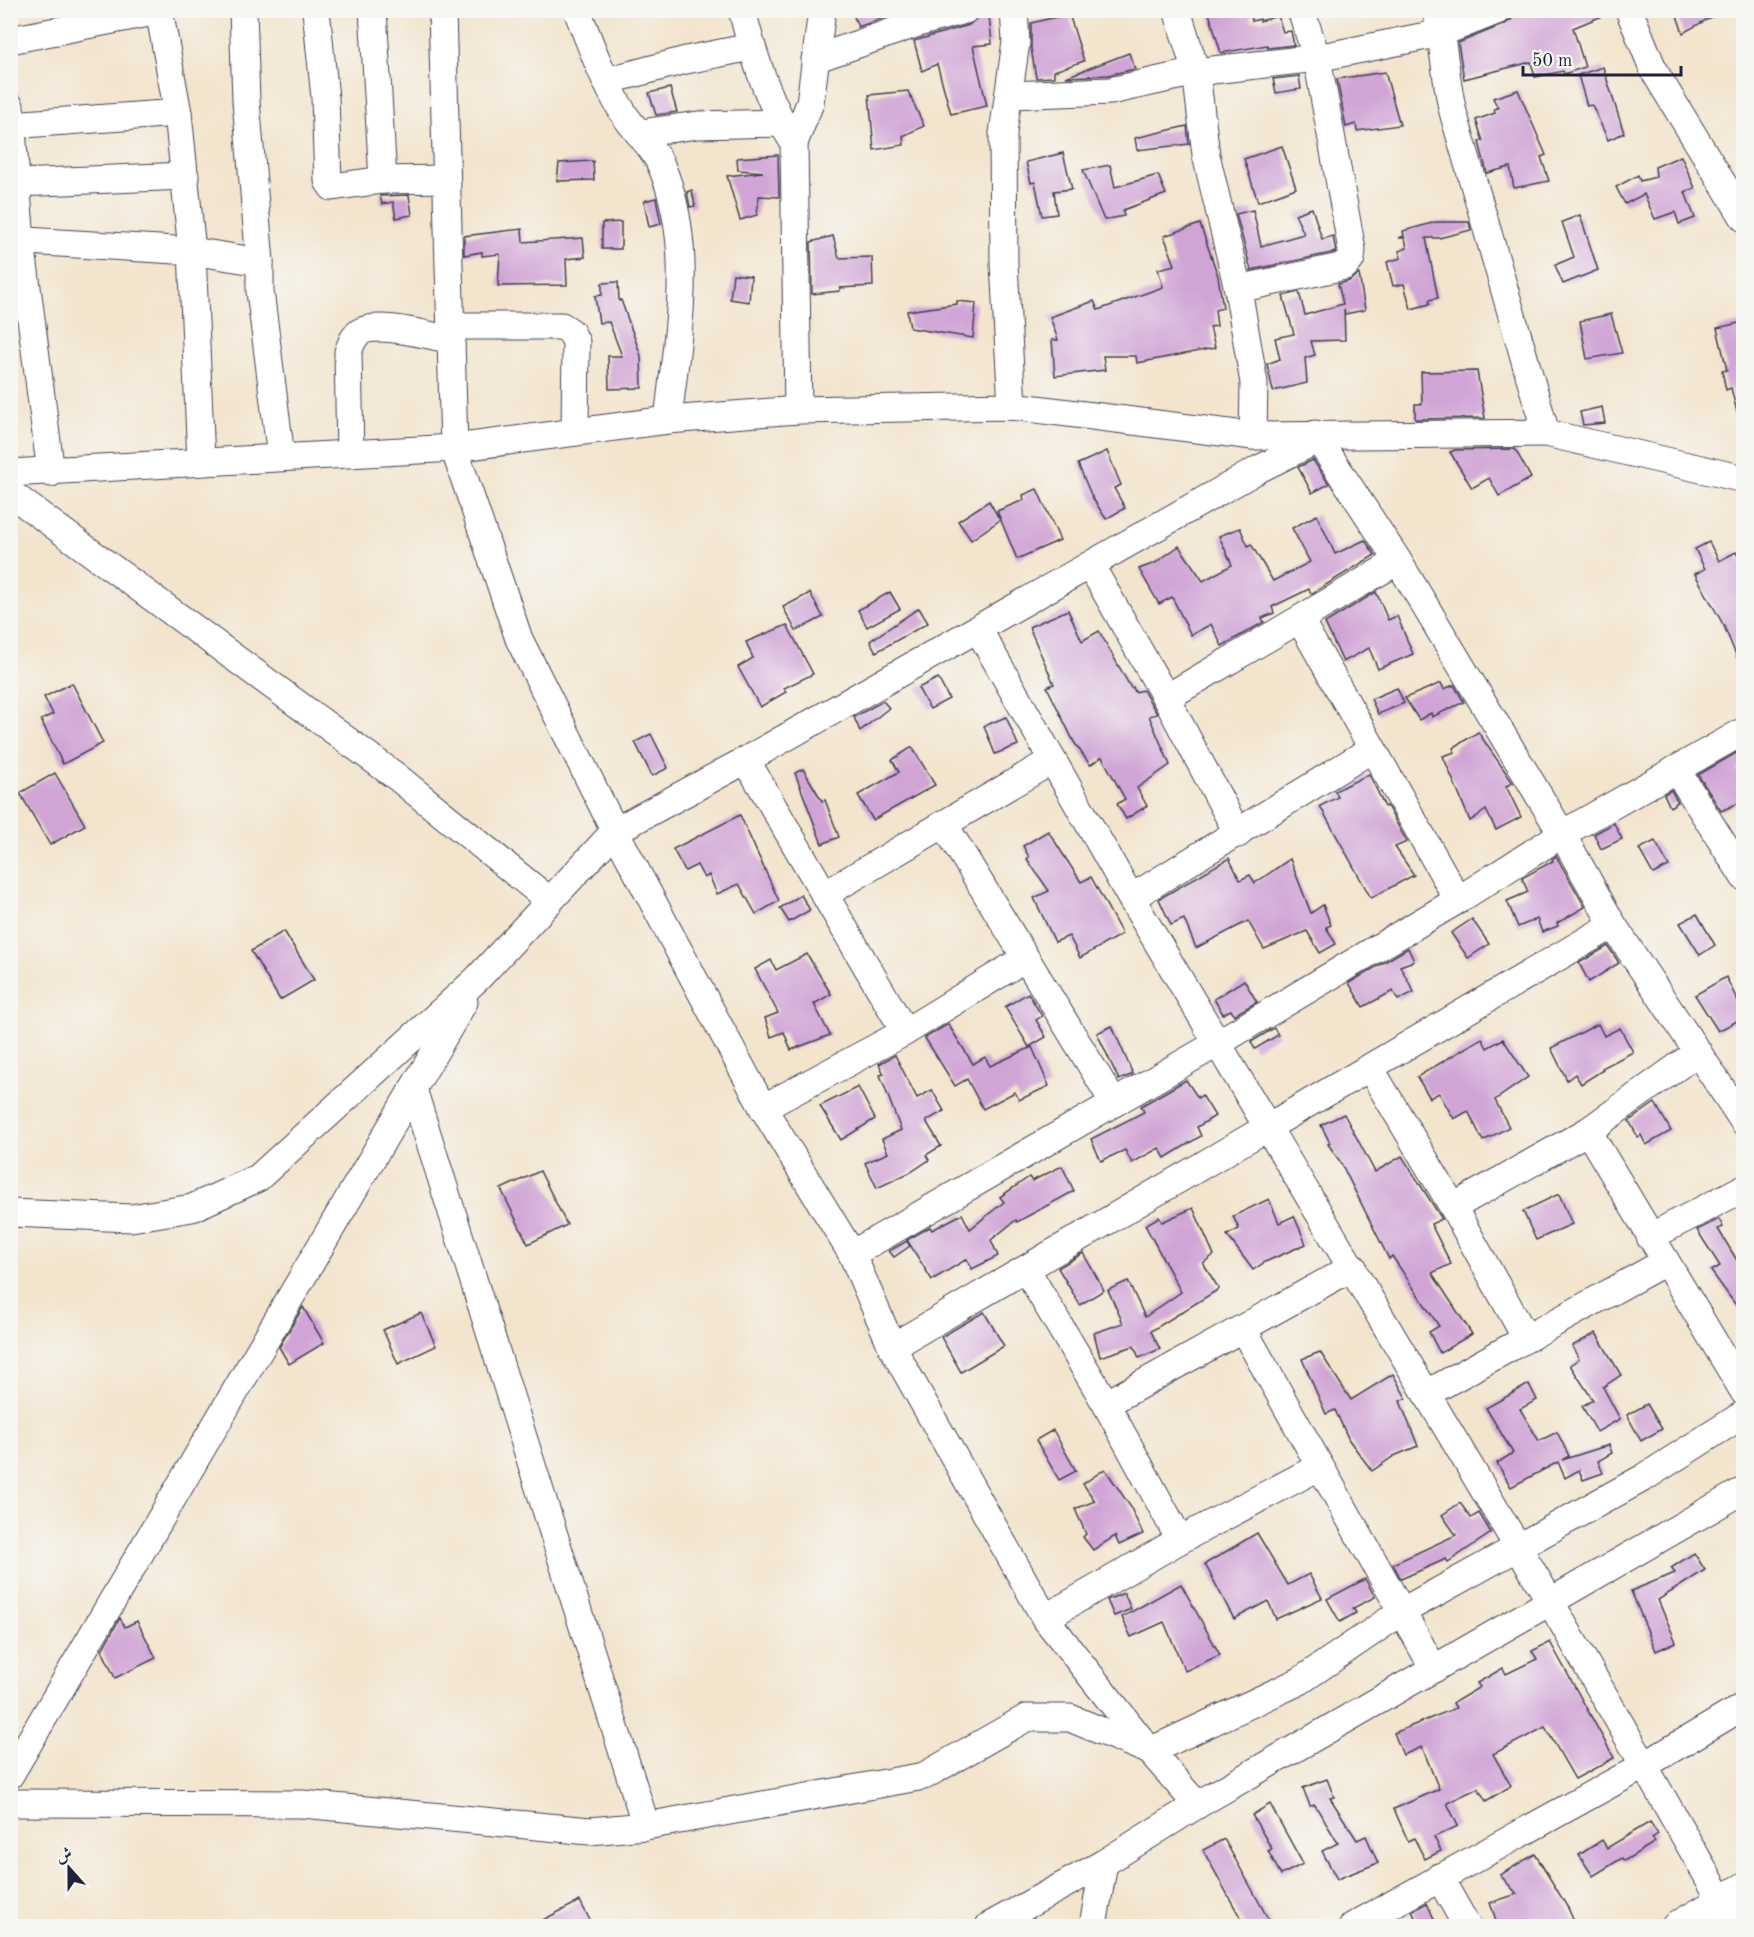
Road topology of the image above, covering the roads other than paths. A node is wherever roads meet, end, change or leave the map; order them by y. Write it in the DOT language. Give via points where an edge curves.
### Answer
graph roads {
  1 [pos="243,10"];
  2 [pos="316,10"];
  3 [pos="372,10"];
  4 [pos="442,10"];
  5 [pos="576,10"];
  6 [pos="742,10"];
  7 [pos="822,10"];
  8 [pos="965,10"];
  9 [pos="1014,10"];
  10 [pos="1177,10"];
  11 [pos="1301,10"];
  12 [pos="1499,10"];
  13 [pos="1629,10"];
  14 [pos="159,11"];
  15 [pos="1439,22"];
  16 [pos="10,40"];
  17 [pos="751,47"];
  18 [pos="1317,58"];
  19 [pos="815,59"];
  20 [pos="1196,72"];
  21 [pos="606,81"];
  22 [pos="1010,95"];
  23 [pos="178,112"];
  24 [pos="11,118"];
  25 [pos="788,133"];
  26 [pos="640,134"];
  27 [pos="185,176"];
  28 [pos="445,179"];
  29 [pos="383,180"];
  30 [pos="16,183"];
  31 [pos="1743,218"];
  32 [pos="16,240"];
  33 [pos="192,251"];
  34 [pos="260,262"];
  35 [pos="1238,288"];
  36 [pos="452,333"];
  37 [pos="1012,406"];
  38 [pos="798,410"];
  39 [pos="668,420"];
  40 [pos="575,432"];
  41 [pos="1545,433"];
  42 [pos="1253,436"];
  43 [pos="1317,437"];
  44 [pos="454,448"];
  45 [pos="350,453"];
  46 [pos="281,457"];
  47 [pos="201,462"];
  48 [pos="10,473"];
  49 [pos="51,473"];
  50 [pos="1743,479"];
  51 [pos="10,493"];
  52 [pos="1398,561"];
  53 [pos="1090,566"];
  54 [pos="1300,620"];
  55 [pos="978,629"];
  56 [pos="1166,698"];
  57 [pos="1743,731"];
  58 [pos="1372,748"];
  59 [pos="746,760"];
  60 [pos="1051,761"];
  61 [pos="1676,769"];
  62 [pos="944,824"];
  63 [pos="615,831"];
  64 [pos="1238,834"];
  65 [pos="1562,834"];
  66 [pos="1743,877"];
  67 [pos="825,894"];
  68 [pos="1131,898"];
  69 [pos="1458,900"];
  70 [pos="550,901"];
  71 [pos="1612,925"];
  72 [pos="1024,959"];
  73 [pos="477,979"];
  74 [pos="904,1032"];
  75 [pos="1218,1043"];
  76 [pos="1698,1052"];
  77 [pos="1370,1068"];
  78 [pos="413,1089"];
  79 [pos="1114,1103"];
  80 [pos="763,1108"];
  81 [pos="1740,1109"];
  82 [pos="1269,1127"];
  83 [pos="1588,1131"];
  84 [pos="1743,1188"];
  85 [pos="1453,1207"];
  86 [pos="10,1213"];
  87 [pos="1650,1237"];
  88 [pos="852,1254"];
  89 [pos="1665,1262"];
  90 [pos="1353,1267"];
  91 [pos="1026,1269"];
  92 [pos="1243,1329"];
  93 [pos="1526,1338"];
  94 [pos="892,1347"];
  95 [pos="1743,1392"];
  96 [pos="1426,1394"];
  97 [pos="1106,1404"];
  98 [pos="1743,1414"];
  99 [pos="1318,1467"];
  100 [pos="1743,1490"];
  101 [pos="1180,1540"];
  102 [pos="1517,1550"];
  103 [pos="1550,1601"];
  104 [pos="1401,1612"];
  105 [pos="1045,1618"];
  106 [pos="1434,1669"];
  107 [pos="1743,1706"];
  108 [pos="1150,1751"];
  109 [pos="1645,1764"];
  110 [pos="10,1775"];
  111 [pos="10,1803"];
  112 [pos="1197,1805"];
  113 [pos="646,1826"];
  114 [pos="1104,1863"];
  115 [pos="1439,1877"];
  116 [pos="1743,1886"];
  117 [pos="1720,1899"];
  118 [pos="1095,1914"];
  119 [pos="989,1926"];
  120 [pos="1112,1926"];
  121 [pos="1353,1926"];
  122 [pos="1467,1926"];
  123 [pos="1675,1926"];
  124 [pos="1736,1926"];
  1 -- 34 [label="street" via="246,101"];
  2 -- 29 [label="street" via="328,181 332,187 339,187"];
  3 -- 29 [label="street"];
  4 -- 28 [label="street"];
  5 -- 21 [label="street"];
  6 -- 17 [label="street"];
  7 -- 19 [label="street"];
  8 -- 19 [label="street"];
  9 -- 22 [label="street" via="1016,42"];
  10 -- 20 [label="street"];
  11 -- 18 [label="street"];
  12 -- 15 [label="street"];
  13 -- 31 [label="street" via="1654,71"];
  14 -- 16 [label="street"];
  14 -- 23 [label="street"];
  15 -- 18 [label="street"];
  15 -- 41 [label="street" via="1453,112"];
  17 -- 21 [label="street"];
  17 -- 25 [label="street"];
  18 -- 20 [label="street"];
  18 -- 35 [label="street" via="1351,259 1345,266"];
  19 -- 25 [label="street" via="810,103"];
  20 -- 22 [label="street" via="1110,91"];
  20 -- 35 [label="street" via="1206,155"];
  21 -- 26 [label="street"];
  22 -- 37 [label="street" via="1003,133 1004,264"];
  23 -- 24 [label="street"];
  23 -- 27 [label="street"];
  24 -- 30 [label="street"];
  25 -- 26 [label="street" via="698,125"];
  25 -- 38 [label="street"];
  26 -- 39 [label="street" via="664,171 680,233 681,295"];
  27 -- 30 [label="street"];
  27 -- 33 [label="street"];
  28 -- 29 [label="street"];
  28 -- 36 [label="street"];
  30 -- 32 [label="street"];
  32 -- 33 [label="street"];
  32 -- 49 [label="street"];
  33 -- 34 [label="street"];
  33 -- 47 [label="street"];
  34 -- 46 [label="street" via="260,291"];
  35 -- 42 [label="street" via="1254,383"];
  36 -- 40 [label="street" via="562,326 571,332 576,342"];
  36 -- 44 [label="street"];
  36 -- 45 [label="street" via="370,329 353,339 348,352"];
  37 -- 38 [label="street"];
  37 -- 42 [label="street"];
  38 -- 39 [label="street"];
  39 -- 40 [label="street"];
  40 -- 44 [label="street"];
  41 -- 43 [label="street"];
  41 -- 50 [label="street"];
  42 -- 43 [label="street"];
  43 -- 52 [label="street"];
  43 -- 53 [label="street"];
  44 -- 45 [label="street"];
  44 -- 63 [label="street" via="519,639"];
  45 -- 46 [label="street"];
  46 -- 47 [label="street"];
  47 -- 49 [label="street"];
  48 -- 49 [label="street"];
  51 -- 70 [label="street" via="397,777"];
  52 -- 54 [label="street"];
  52 -- 65 [label="street"];
  53 -- 55 [label="street"];
  53 -- 56 [label="street"];
  54 -- 56 [label="street"];
  54 -- 58 [label="street"];
  55 -- 59 [label="street"];
  55 -- 60 [label="street"];
  56 -- 64 [label="street"];
  57 -- 61 [label="street"];
  58 -- 64 [label="street"];
  58 -- 69 [label="street"];
  59 -- 63 [label="street"];
  59 -- 67 [label="street"];
  60 -- 62 [label="street"];
  60 -- 68 [label="street"];
  61 -- 65 [label="street"];
  61 -- 66 [label="street"];
  62 -- 67 [label="street"];
  62 -- 72 [label="street"];
  63 -- 70 [label="street"];
  63 -- 80 [label="street"];
  64 -- 68 [label="street"];
  65 -- 69 [label="street"];
  65 -- 71 [label="street"];
  67 -- 74 [label="street"];
  68 -- 75 [label="street"];
  69 -- 75 [label="street"];
  70 -- 73 [label="street"];
  71 -- 76 [label="street"];
  71 -- 77 [label="street"];
  72 -- 74 [label="street"];
  72 -- 79 [label="street"];
  73 -- 78 [label="street"];
  73 -- 86 [label="street" via="258,1178 192,1208 131,1218"];
  74 -- 80 [label="street"];
  75 -- 79 [label="street"];
  75 -- 82 [label="street"];
  76 -- 81 [label="street"];
  76 -- 83 [label="street"];
  77 -- 82 [label="street"];
  77 -- 85 [label="street"];
  78 -- 110 [label="street"];
  78 -- 113 [label="street"];
  79 -- 88 [label="street"];
  80 -- 88 [label="street"];
  82 -- 90 [label="street"];
  82 -- 91 [label="street"];
  83 -- 85 [label="street"];
  83 -- 87 [label="street"];
  84 -- 87 [label="street"];
  85 -- 93 [label="street"];
  87 -- 89 [label="street"];
  88 -- 94 [label="street"];
  89 -- 93 [label="street"];
  89 -- 95 [label="street"];
  90 -- 92 [label="street"];
  90 -- 96 [label="street"];
  91 -- 94 [label="street"];
  91 -- 97 [label="street"];
  92 -- 97 [label="street"];
  92 -- 99 [label="street"];
  93 -- 96 [label="street"];
  94 -- 105 [label="street"];
  96 -- 102 [label="street"];
  97 -- 101 [label="street"];
  98 -- 102 [label="street" via="1645,1477"];
  99 -- 101 [label="street"];
  99 -- 104 [label="street"];
  100 -- 103 [label="street"];
  101 -- 105 [label="street"];
  102 -- 103 [label="street"];
  102 -- 104 [label="street"];
  103 -- 106 [label="street"];
  103 -- 109 [label="street"];
  104 -- 106 [label="street"];
  104 -- 108 [label="street" via="1300,1681"];
  105 -- 108 [label="street"];
  106 -- 112 [label="street"];
  107 -- 109 [label="street"];
  108 -- 112 [label="street"];
  108 -- 113 [label="street" via="1070,1718 1026,1718 924,1776"];
  109 -- 115 [label="street"];
  109 -- 117 [label="street"];
  111 -- 113 [label="street" via="302,1804 590,1831"];
  112 -- 114 [label="street"];
  114 -- 118 [label="street"];
  114 -- 119 [label="street"];
  115 -- 121 [label="street"];
  115 -- 122 [label="street"];
  116 -- 117 [label="street"];
  117 -- 123 [label="street"];
  117 -- 124 [label="street"];
  118 -- 120 [label="street"];
}
